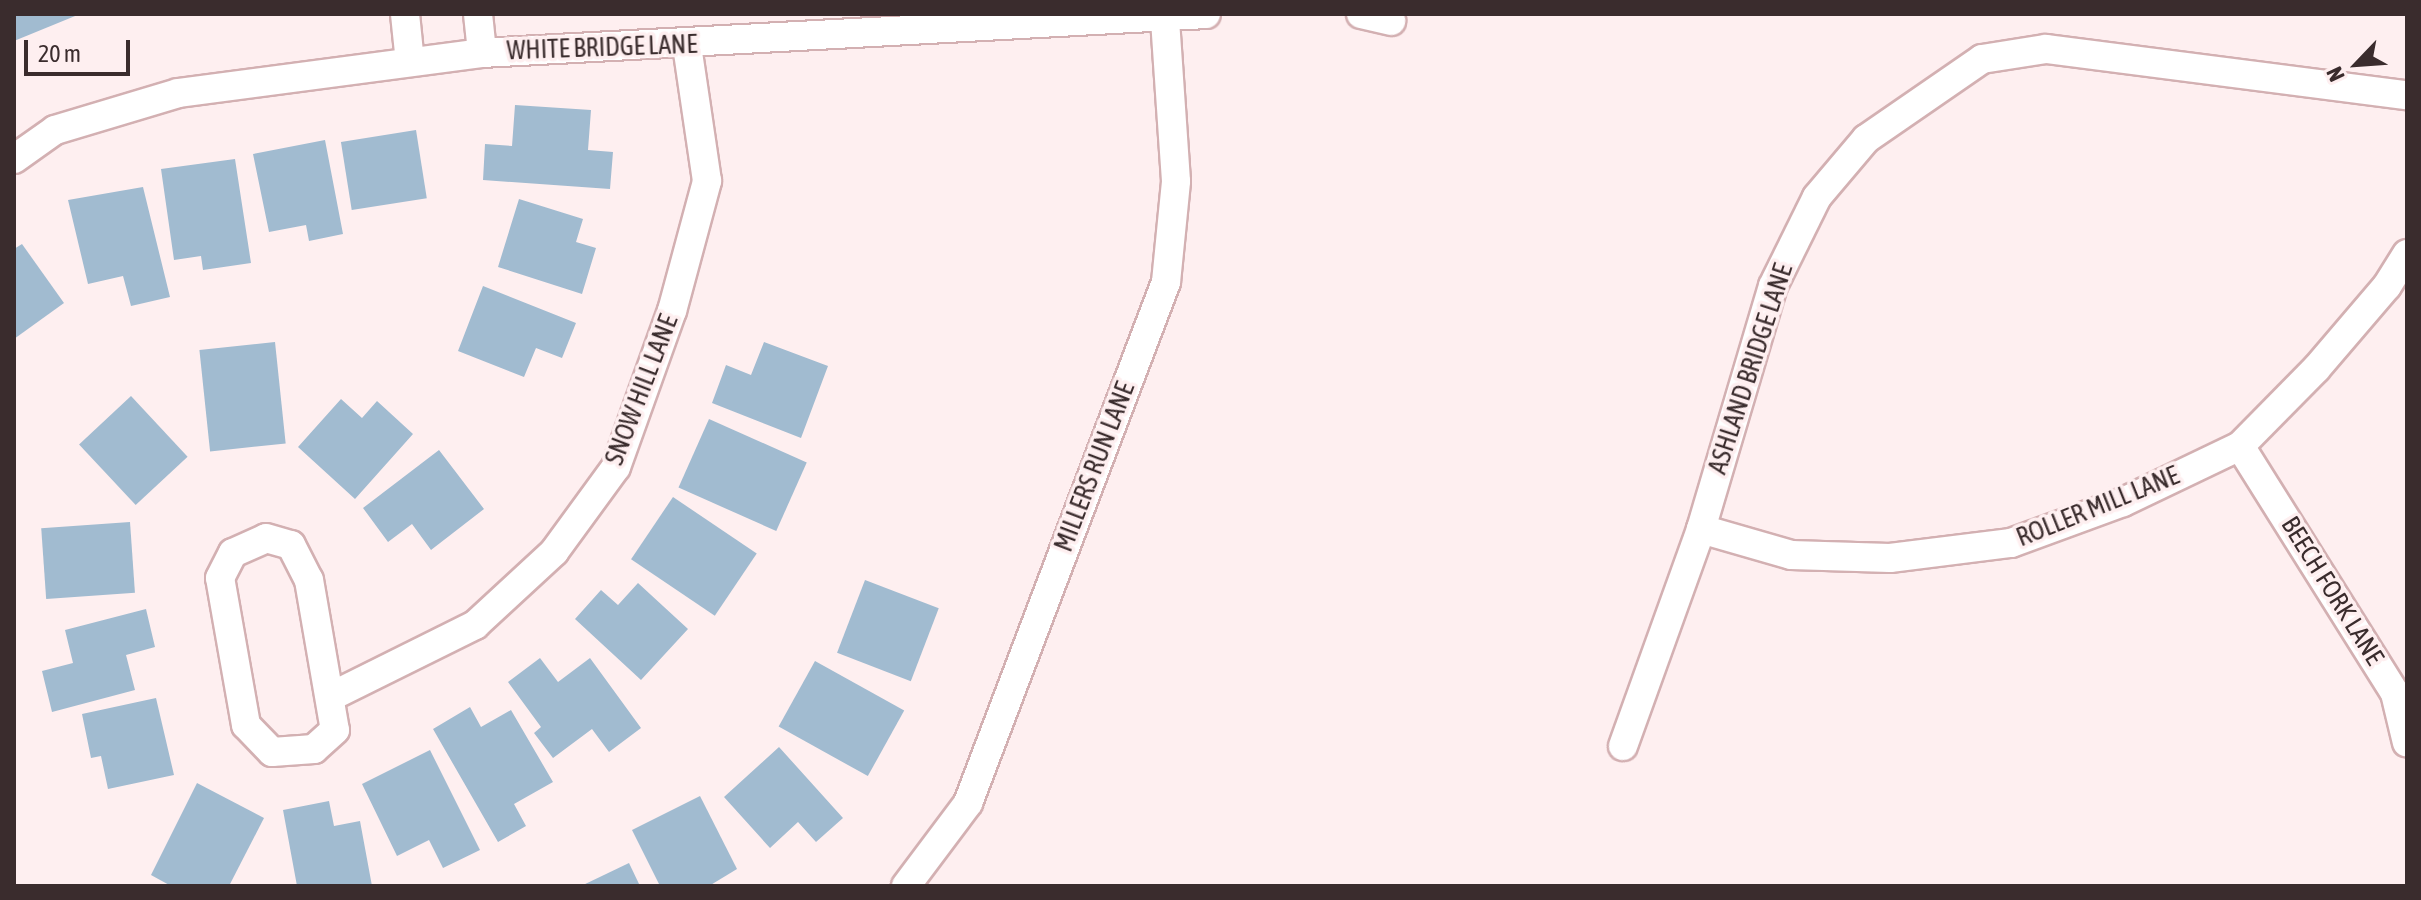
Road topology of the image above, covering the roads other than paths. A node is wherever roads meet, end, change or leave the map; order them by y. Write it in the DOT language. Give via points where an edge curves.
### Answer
graph roads {
  1 [pos="405,14"];
  2 [pos="478,14"];
  3 [pos="1206,14"];
  4 [pos="1361,14"];
  5 [pos="1165,18"];
  6 [pos="1391,21"];
  7 [pos="687,45"];
  8 [pos="482,53"];
  9 [pos="410,62"];
  10 [pos="2407,95"];
  11 [pos="14,159"];
  12 [pos="2407,254"];
  13 [pos="2240,446"];
  14 [pos="1701,529"];
  15 [pos="332,696"];
  16 [pos="2407,743"];
  17 [pos="1623,746"];
  18 [pos="906,886"];
  1 -- 9 [label="street"];
  2 -- 8 [label="street"];
  3 -- 5 [label="street, WHITE BRIDGE LANE"];
  4 -- 6 [label="street"];
  5 -- 7 [label="street, WHITE BRIDGE LANE"];
  5 -- 18 [label="street, MILLERS RUN LANE" via="1176,181 1166,282 968,803"];
  7 -- 8 [label="street, WHITE BRIDGE LANE"];
  7 -- 15 [label="street, SNOW HILL LANE" via="707,181 672,311 616,467 554,552 475,625"];
  8 -- 9 [label="street, WHITE BRIDGE LANE"];
  9 -- 11 [label="street, WHITE BRIDGE LANE" via="178,93 55,130"];
  10 -- 14 [label="street, ASHLAND BRIDGE LANE" via="2046,49 1982,59 1866,139 1817,197 1773,286"];
  12 -- 13 [label="street, ROLLER MILL LANE" via="2387,286 2316,369"];
  13 -- 14 [label="street, ROLLER MILL LANE" via="2123,502 2011,543 1890,558 1791,555"];
  13 -- 16 [label="street, BEECH FORK LANE" via="2395,693"];
  14 -- 17 [label="street, ASHLAND BRIDGE LANE"];
  15 -- 15 [label="street" via="335,730 314,749 272,752 246,725 220,578 233,553 266,538 291,545 309,580"];
}
